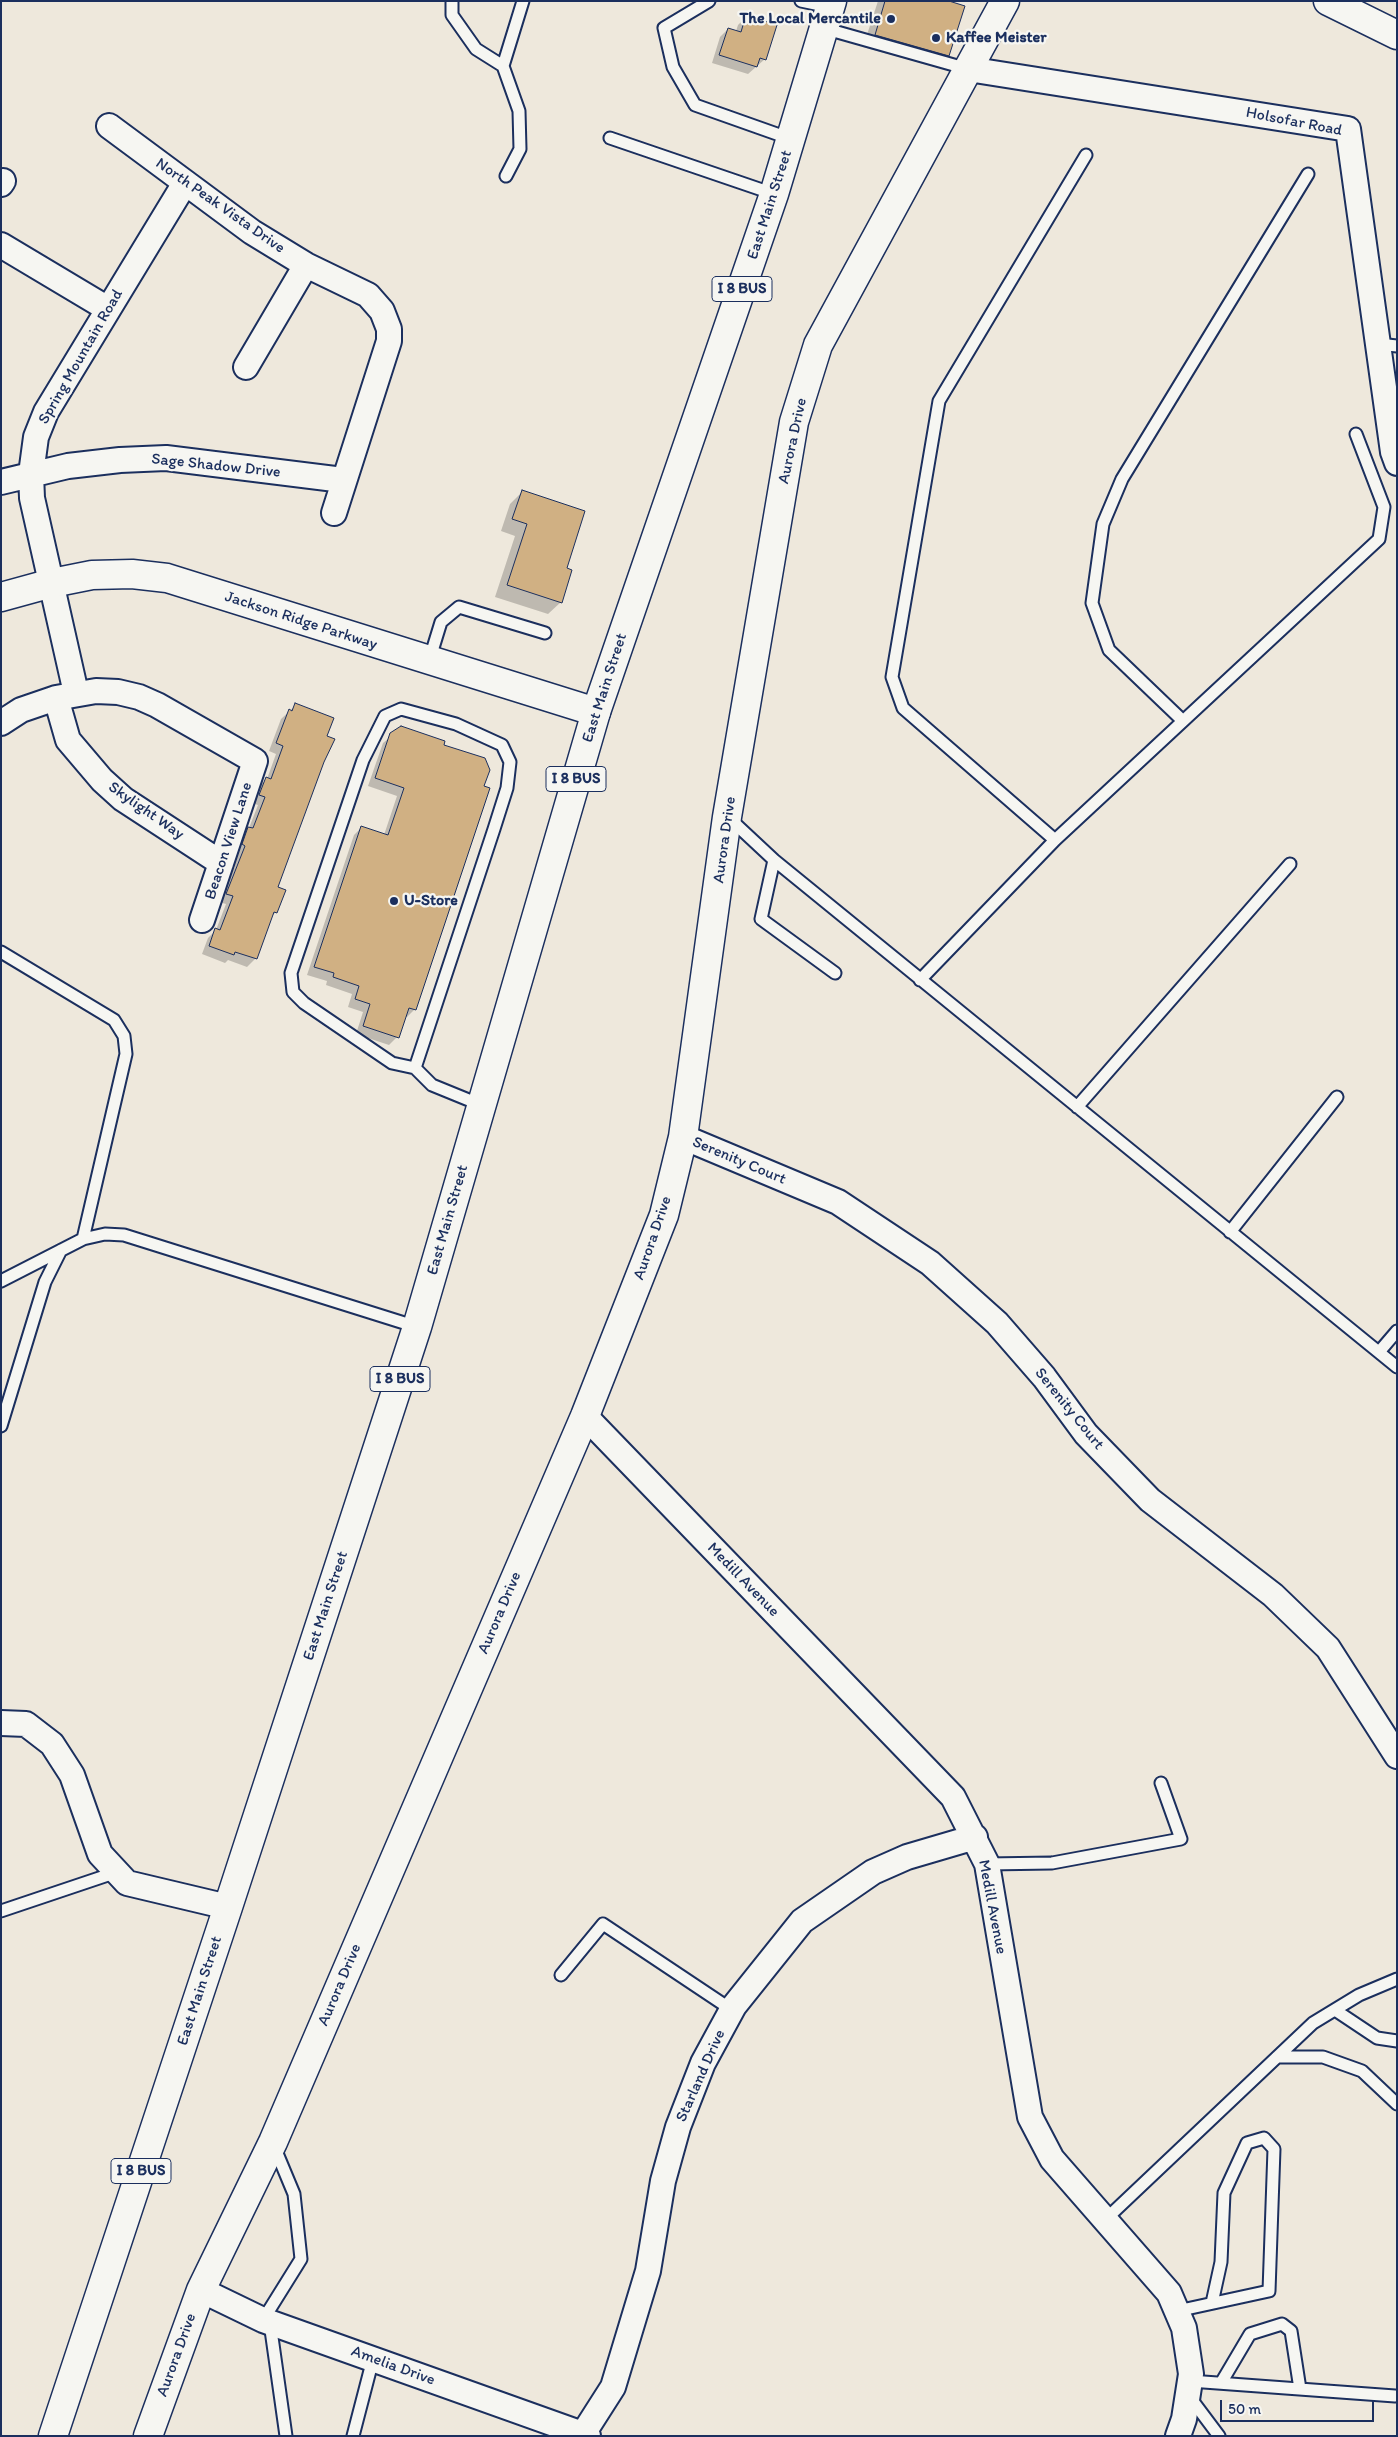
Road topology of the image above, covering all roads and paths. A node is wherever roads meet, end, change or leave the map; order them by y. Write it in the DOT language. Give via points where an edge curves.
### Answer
graph roads {
  1 [pos="452,1"];
  2 [pos="523,1"];
  3 [pos="709,1"];
  4 [pos="802,1"];
  5 [pos="1005,1"];
  6 [pos="1328,1"];
  7 [pos="828,12"];
  8 [pos="1397,35"];
  9 [pos="503,66"];
  10 [pos="968,69"];
  11 [pos="109,126"];
  12 [pos="610,138"];
  13 [pos="791,139"];
  14 [pos="1086,155"];
  15 [pos="1308,174"];
  16 [pos="506,176"];
  17 [pos="185,183"];
  18 [pos="774,194"];
  19 [pos="1,245"];
  20 [pos="306,264"];
  21 [pos="108,309"];
  22 [pos="1387,345"];
  23 [pos="246,367"];
  24 [pos="1356,434"];
  25 [pos="1397,464"];
  26 [pos="31,474"];
  27 [pos="343,480"];
  28 [pos="1,482"];
  29 [pos="334,513"];
  30 [pos="52,582"];
  31 [pos="1,597"];
  32 [pos="545,633"];
  33 [pos="429,661"];
  34 [pos="66,696"];
  35 [pos="596,712"];
  36 [pos="1182,720"];
  37 [pos="1,723"];
  38 [pos="727,817"];
  39 [pos="1055,840"];
  40 [pos="774,860"];
  41 [pos="221,863"];
  42 [pos="1290,864"];
  43 [pos="202,920"];
  44 [pos="1,952"];
  45 [pos="835,973"];
  46 [pos="920,980"];
  47 [pos="415,1068"];
  48 [pos="1337,1097"];
  49 [pos="481,1105"];
  50 [pos="1077,1108"];
  51 [pos="683,1137"];
  52 [pos="1230,1232"];
  53 [pos="83,1239"];
  54 [pos="61,1250"];
  55 [pos="1,1281"];
  56 [pos="417,1327"];
  57 [pos="1397,1331"];
  58 [pos="1379,1352"];
  59 [pos="1397,1367"];
  60 [pos="585,1416"];
  61 [pos="1,1426"];
  62 [pos="1,1723"];
  63 [pos="1397,1756"];
  64 [pos="1161,1783"];
  65 [pos="975,1837"];
  66 [pos="987,1864"];
  67 [pos="116,1872"];
  68 [pos="228,1907"];
  69 [pos="1,1911"];
  70 [pos="561,1975"];
  71 [pos="1397,1979"];
  72 [pos="732,2010"];
  73 [pos="1335,2010"];
  74 [pos="1397,2041"];
  75 [pos="1277,2057"];
  76 [pos="1397,2104"];
  77 [pos="273,2142"];
  78 [pos="1106,2219"];
  79 [pos="201,2290"];
  80 [pos="1212,2303"];
  81 [pos="1177,2311"];
  82 [pos="266,2321"];
  83 [pos="373,2359"];
  84 [pos="1221,2383"];
  85 [pos="1189,2388"];
  86 [pos="1300,2389"];
  87 [pos="1395,2396"];
  88 [pos="586,2435"];
  89 [pos="53,2436"];
  90 [pos="148,2436"];
  91 [pos="286,2436"];
  92 [pos="353,2436"];
  93 [pos="1178,2436"];
  94 [pos="1219,2436"];
  1 -- 9 [label="lane" via="452,15 476,49"];
  2 -- 9 [label="lane"];
  3 -- 13 [label="lane" via="664,28 674,67 695,105"];
  4 -- 7 [label="lane"];
  5 -- 10 [label="street, Aurora Drive"];
  6 -- 8 [label="street"];
  7 -- 10 [label="lane"];
  7 -- 13 [label="street, East Main Street / I 8 BUS"];
  9 -- 16 [label="lane" via="519,111 520,149"];
  10 -- 22 [label="street, Holsofar Road" via="1348,129"];
  10 -- 38 [label="street, Aurora Drive" via="818,345 794,422"];
  11 -- 17 [label="street, North Peak Vista Drive"];
  12 -- 18 [label="lane"];
  13 -- 18 [label="street, East Main Street / I 8 BUS"];
  14 -- 39 [label="lane" via="939,401 892,677 903,708"];
  15 -- 36 [label="lane" via="1122,479 1103,524 1092,603 1109,650"];
  17 -- 20 [label="street, North Peak Vista Drive" via="252,232"];
  17 -- 21 [label="street, Spring Mountain Road"];
  18 -- 35 [label="street, East Main Street / I 8 BUS"];
  19 -- 21 [label="street"];
  20 -- 23 [label="street"];
  20 -- 27 [label="street, North Peak Vista Drive" via="368,295 382,311 389,329 389,341"];
  21 -- 26 [label="street, Spring Mountain Road" via="46,412 36,437"];
  22 -- 25 [label="street, Holsofar Road" via="1392,452"];
  24 -- 36 [label="lane" via="1384,507 1379,539"];
  26 -- 27 [label="street, Sage Shadow Drive" via="94,462 166,458"];
  26 -- 28 [label="street, Sage Shadow Drive"];
  26 -- 30 [label="street, Spring Mountain Road" via="32,498"];
  27 -- 29 [label="street, North Peak Vista Drive"];
  30 -- 31 [label="street, Jackson Ridge Parkway"];
  30 -- 33 [label="street, Jackson Ridge Parkway" via="92,575 132,574 167,578"];
  30 -- 34 [label="street, Spring Mountain Road"];
  32 -- 33 [label="lane" via="459,607 441,622"];
  33 -- 35 [label="street, Jackson Ridge Parkway"];
  34 -- 37 [label="street" via="21,710"];
  34 -- 41 [label="street, Skylight Way" via="68,740 102,780 124,799"];
  34 -- 41 [label="street, Beacon View Lane" via="96,691 139,697 255,761"];
  35 -- 49 [label="street, East Main Street / I 8 BUS"];
  36 -- 39 [label="lane"];
  38 -- 40 [label="lane"];
  38 -- 51 [label="street, Aurora Drive"];
  39 -- 46 [label="lane"];
  40 -- 45 [label="lane" via="761,919"];
  40 -- 46 [label="lane"];
  41 -- 43 [label="street, Beacon View Lane"];
  42 -- 50 [label="lane"];
  44 -- 53 [label="lane" via="114,1020 124,1036 126,1054"];
  46 -- 50 [label="lane"];
  47 -- 47 [label="lane" via="507,788 510,762 502,745 456,724 401,709 385,716 373,734 290,973 293,992 304,1003 392,1063"];
  47 -- 49 [label="lane" via="432,1085"];
  48 -- 52 [label="lane"];
  49 -- 56 [label="street, East Main Street / I 8 BUS"];
  50 -- 52 [label="lane"];
  51 -- 60 [label="street, Aurora Drive" via="664,1214"];
  51 -- 63 [label="street, Serenity Court" via="838,1202 930,1263 997,1323 1044,1377 1086,1434 1150,1500 1273,1595 1328,1648"];
  52 -- 58 [label="lane"];
  53 -- 54 [label="lane"];
  53 -- 56 [label="lane" via="104,1234 124,1235"];
  54 -- 55 [label="lane"];
  54 -- 61 [label="lane" via="45,1282"];
  56 -- 68 [label="street, East Main Street / I 8 BUS"];
  57 -- 58 [label="lane"];
  58 -- 59 [label="lane"];
  60 -- 65 [label="street, Medill Avenue" via="953,1797"];
  60 -- 77 [label="street, Aurora Drive"];
  62 -- 67 [label="street" via="26,1724 52,1744 72,1775 100,1854"];
  64 -- 66 [label="lane" via="1181,1839 1052,1863"];
  65 -- 66 [label="street, Medill Avenue"];
  65 -- 72 [label="street, Starland Drive" via="907,1857 873,1872 802,1921"];
  66 -- 78 [label="street, Medill Avenue" via="1030,2117 1052,2159"];
  67 -- 68 [label="street" via="128,1883"];
  67 -- 69 [label="lane"];
  68 -- 89 [label="street, East Main Street / I 8 BUS"];
  70 -- 72 [label="lane" via="603,1924"];
  71 -- 73 [label="lane" via="1359,1995"];
  72 -- 88 [label="street, Starland Drive" via="703,2062 678,2127 663,2181 648,2271 613,2387"];
  73 -- 74 [label="lane" via="1377,2038"];
  73 -- 75 [label="lane" via="1313,2023"];
  75 -- 76 [label="lane" via="1323,2057 1362,2071"];
  75 -- 78 [label="lane"];
  77 -- 79 [label="street, Aurora Drive"];
  77 -- 82 [label="lane" via="294,2194 301,2259"];
  78 -- 81 [label="street, Medill Avenue" via="1169,2293"];
  79 -- 82 [label="street, Amelia Drive"];
  79 -- 90 [label="street, Aurora Drive"];
  80 -- 80 [label="lane" via="1269,2291 1274,2149 1264,2138 1247,2143 1224,2193 1222,2262"];
  80 -- 81 [label="lane"];
  81 -- 85 [label="street, Medill Avenue" via="1184,2328"];
  82 -- 83 [label="street, Amelia Drive"];
  82 -- 91 [label="lane"];
  83 -- 88 [label="street, Amelia Drive"];
  83 -- 92 [label="lane"];
  84 -- 85 [label="lane"];
  84 -- 86 [label="lane"];
  84 -- 86 [label="lane" via="1250,2334 1282,2324 1291,2331"];
  85 -- 93 [label="street, Medill Avenue"];
  85 -- 94 [label="lane"];
  86 -- 87 [label="lane"];
}
